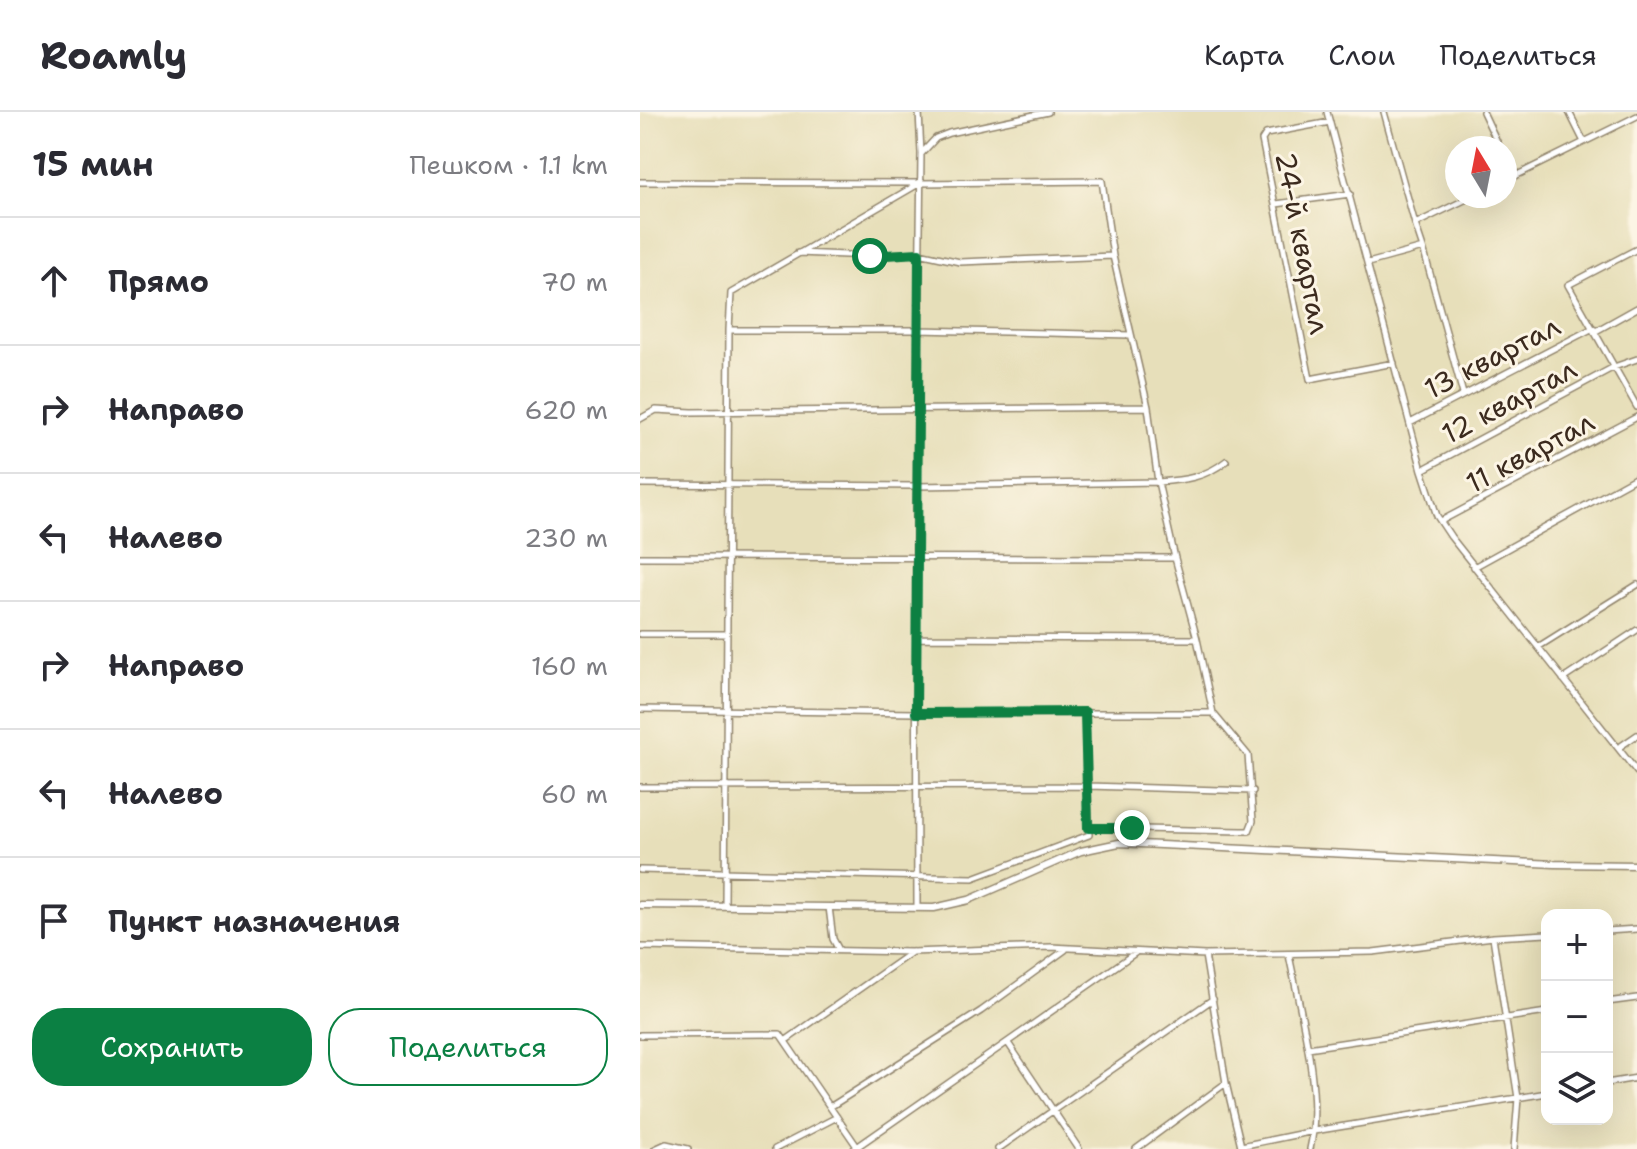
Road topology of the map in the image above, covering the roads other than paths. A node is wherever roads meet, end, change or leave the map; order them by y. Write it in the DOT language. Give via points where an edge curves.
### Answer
graph roads {
  1 [pos="920,112"];
  2 [pos="1048,112"];
  3 [pos="1327,112"];
  4 [pos="1384,112"];
  5 [pos="1483,112"];
  6 [pos="1569,112"];
  7 [pos="1637,116"];
  8 [pos="1330,122"];
  9 [pos="1494,136"];
  10 [pos="1584,142"];
  11 [pos="921,154"];
  12 [pos="1517,175"];
  13 [pos="640,182"];
  14 [pos="920,183"];
  15 [pos="1350,194"];
  16 [pos="1276,204"];
  17 [pos="1448,208"];
  18 [pos="1415,224"];
  19 [pos="1423,248"];
  20 [pos="1637,249"];
  21 [pos="797,253"];
  22 [pos="919,253"];
  23 [pos="1113,256"];
  24 [pos="1368,263"];
  25 [pos="1637,308"];
  26 [pos="729,330"];
  27 [pos="918,330"];
  28 [pos="1594,330"];
  29 [pos="1130,335"];
  30 [pos="1637,359"];
  31 [pos="1394,362"];
  32 [pos="1614,367"];
  33 [pos="1463,394"];
  34 [pos="1148,407"];
  35 [pos="1637,407"];
  36 [pos="919,410"];
  37 [pos="729,412"];
  38 [pos="1637,417"];
  39 [pos="640,419"];
  40 [pos="1410,423"];
  41 [pos="1226,461"];
  42 [pos="1422,470"];
  43 [pos="1637,477"];
  44 [pos="1158,482"];
  45 [pos="640,484"];
  46 [pos="726,486"];
  47 [pos="916,486"];
  48 [pos="1441,521"];
  49 [pos="640,557"];
  50 [pos="726,558"];
  51 [pos="916,558"];
  52 [pos="1175,558"];
  53 [pos="1474,567"];
  54 [pos="1637,585"];
  55 [pos="1637,630"];
  56 [pos="640,634"];
  57 [pos="726,634"];
  58 [pos="916,638"];
  59 [pos="1197,639"];
  60 [pos="1538,647"];
  61 [pos="1563,679"];
  62 [pos="640,709"];
  63 [pos="726,709"];
  64 [pos="1085,712"];
  65 [pos="916,713"];
  66 [pos="1213,713"];
  67 [pos="1637,735"];
  68 [pos="1618,748"];
  69 [pos="1637,772"];
  70 [pos="916,786"];
  71 [pos="1089,786"];
  72 [pos="640,787"];
  73 [pos="726,787"];
  74 [pos="1253,791"];
  75 [pos="1089,831"];
  76 [pos="1093,849"];
  77 [pos="1637,865"];
  78 [pos="640,870"];
  79 [pos="726,871"];
  80 [pos="917,877"];
  81 [pos="640,905"];
  82 [pos="725,905"];
  83 [pos="829,907"];
  84 [pos="917,908"];
  85 [pos="1637,929"];
  86 [pos="1613,931"];
  87 [pos="1541,934"];
  88 [pos="1493,937"];
  89 [pos="640,947"];
  90 [pos="1067,948"];
  91 [pos="839,950"];
  92 [pos="1138,951"];
  93 [pos="912,952"];
  94 [pos="1205,955"];
  95 [pos="1289,955"];
  96 [pos="1637,998"];
  97 [pos="1213,999"];
  98 [pos="1613,1001"];
  99 [pos="1541,1013"];
  100 [pos="1504,1019"];
  101 [pos="640,1035"];
  102 [pos="785,1041"];
  103 [pos="1008,1043"];
  104 [pos="1308,1048"];
  105 [pos="1637,1078"];
  106 [pos="1613,1082"];
  107 [pos="1226,1083"];
  108 [pos="1541,1094"];
  109 [pos="1518,1098"];
  110 [pos="830,1107"];
  111 [pos="1055,1111"];
  112 [pos="837,1117"];
  113 [pos="1314,1131"];
  114 [pos="857,1148"];
  115 [pos="1240,1148"];
  116 [pos="655,1149"];
  117 [pos="688,1149"];
  118 [pos="775,1149"];
  119 [pos="998,1149"];
  120 [pos="1079,1149"];
  121 [pos="1136,1149"];
  122 [pos="1310,1149"];
  123 [pos="1514,1149"];
  1 -- 11 [label="street"];
  2 -- 11 [label="street" via="949,133"];
  3 -- 8 [label="street"];
  4 -- 18 [label="street"];
  5 -- 9 [label="street"];
  6 -- 10 [label="street"];
  7 -- 10 [label="street"];
  8 -- 15 [label="street"];
  8 -- 16 [label="street, 24-й квартал" via="1262,137"];
  10 -- 12 [label="street"];
  11 -- 14 [label="street"];
  13 -- 14 [label="street"];
  14 -- 21 [label="street"];
  14 -- 22 [label="street"];
  14 -- 23 [label="street" via="1102,181"];
  15 -- 16 [label="street"];
  15 -- 24 [label="street"];
  16 -- 31 [label="street, 24-й квартал" via="1310,379"];
  17 -- 18 [label="street"];
  18 -- 19 [label="street"];
  19 -- 24 [label="street"];
  19 -- 33 [label="street"];
  20 -- 28 [label="street" via="1568,285"];
  21 -- 22 [label="street"];
  21 -- 26 [label="street" via="731,293"];
  22 -- 23 [label="street" via="960,262"];
  22 -- 27 [label="street"];
  23 -- 29 [label="street"];
  24 -- 31 [label="street"];
  25 -- 28 [label="street, 13 квартал"];
  26 -- 27 [label="street"];
  26 -- 37 [label="street"];
  27 -- 29 [label="street"];
  27 -- 36 [label="street"];
  28 -- 32 [label="street"];
  28 -- 33 [label="street, 13 квартал"];
  29 -- 34 [label="street"];
  30 -- 32 [label="street, 12 квартал"];
  31 -- 40 [label="street"];
  32 -- 35 [label="street"];
  32 -- 42 [label="street, 12 квартал"];
  33 -- 40 [label="street, 13 квартал"];
  34 -- 36 [label="street"];
  34 -- 44 [label="street"];
  36 -- 37 [label="street"];
  36 -- 47 [label="street"];
  37 -- 39 [label="street" via="656,410"];
  37 -- 46 [label="street"];
  38 -- 48 [label="street, 11 квартал"];
  40 -- 42 [label="street"];
  41 -- 44 [label="street" via="1211,473"];
  42 -- 48 [label="street"];
  43 -- 53 [label="street"];
  44 -- 47 [label="street"];
  44 -- 52 [label="street"];
  45 -- 46 [label="street"];
  46 -- 47 [label="street"];
  46 -- 50 [label="street"];
  47 -- 51 [label="street"];
  48 -- 53 [label="street"];
  49 -- 50 [label="street"];
  50 -- 51 [label="street"];
  50 -- 57 [label="street"];
  51 -- 52 [label="street"];
  51 -- 58 [label="street"];
  52 -- 59 [label="street"];
  53 -- 60 [label="street"];
  54 -- 60 [label="street"];
  55 -- 61 [label="street"];
  56 -- 57 [label="street"];
  57 -- 63 [label="street"];
  58 -- 59 [label="street"];
  58 -- 65 [label="street"];
  59 -- 66 [label="street"];
  60 -- 61 [label="street"];
  61 -- 68 [label="street"];
  62 -- 63 [label="street"];
  63 -- 65 [label="street"];
  63 -- 73 [label="street"];
  64 -- 65 [label="street"];
  64 -- 66 [label="street"];
  64 -- 71 [label="street"];
  65 -- 70 [label="street"];
  66 -- 74 [label="street" via="1248,755"];
  67 -- 68 [label="street"];
  68 -- 69 [label="street"];
  70 -- 71 [label="street"];
  70 -- 73 [label="street"];
  70 -- 80 [label="street"];
  71 -- 74 [label="street"];
  71 -- 75 [label="street"];
  72 -- 73 [label="street"];
  73 -- 79 [label="street"];
  74 -- 75 [label="street" via="1249,831"];
  75 -- 76 [label="street"];
  75 -- 80 [label="street" via="973,878"];
  76 -- 77 [label="main road" via="1119,843"];
  76 -- 84 [label="main road" via="969,900"];
  78 -- 79 [label="street"];
  79 -- 80 [label="street"];
  79 -- 82 [label="street"];
  80 -- 84 [label="street"];
  81 -- 82 [label="main road"];
  82 -- 83 [label="main road"];
  83 -- 84 [label="main road"];
  83 -- 91 [label="street"];
  85 -- 86 [label="street"];
  87 -- 88 [label="street"];
  88 -- 95 [label="street" via="1373,952"];
  88 -- 100 [label="street"];
  89 -- 91 [label="street"];
  90 -- 92 [label="street"];
  90 -- 93 [label="street"];
  90 -- 110 [label="street" via="981,1011"];
  91 -- 93 [label="street"];
  92 -- 94 [label="street"];
  92 -- 103 [label="street"];
  93 -- 102 [label="street"];
  94 -- 95 [label="street"];
  94 -- 97 [label="street"];
  95 -- 104 [label="street"];
  96 -- 98 [label="street"];
  97 -- 107 [label="street"];
  97 -- 111 [label="street"];
  99 -- 100 [label="street"];
  100 -- 104 [label="street"];
  100 -- 109 [label="street"];
  101 -- 102 [label="street" via="780,1034"];
  102 -- 110 [label="street"];
  103 -- 111 [label="street"];
  103 -- 114 [label="street"];
  104 -- 113 [label="street"];
  105 -- 106 [label="street"];
  107 -- 115 [label="street"];
  107 -- 121 [label="street"];
  108 -- 109 [label="street"];
  109 -- 113 [label="street"];
  109 -- 123 [label="street"];
  110 -- 112 [label="street"];
  111 -- 119 [label="street"];
  111 -- 120 [label="street"];
  112 -- 114 [label="street"];
  112 -- 118 [label="street"];
  113 -- 115 [label="street"];
  113 -- 122 [label="street"];
  116 -- 117 [label="street" via="666,1144"];
}
